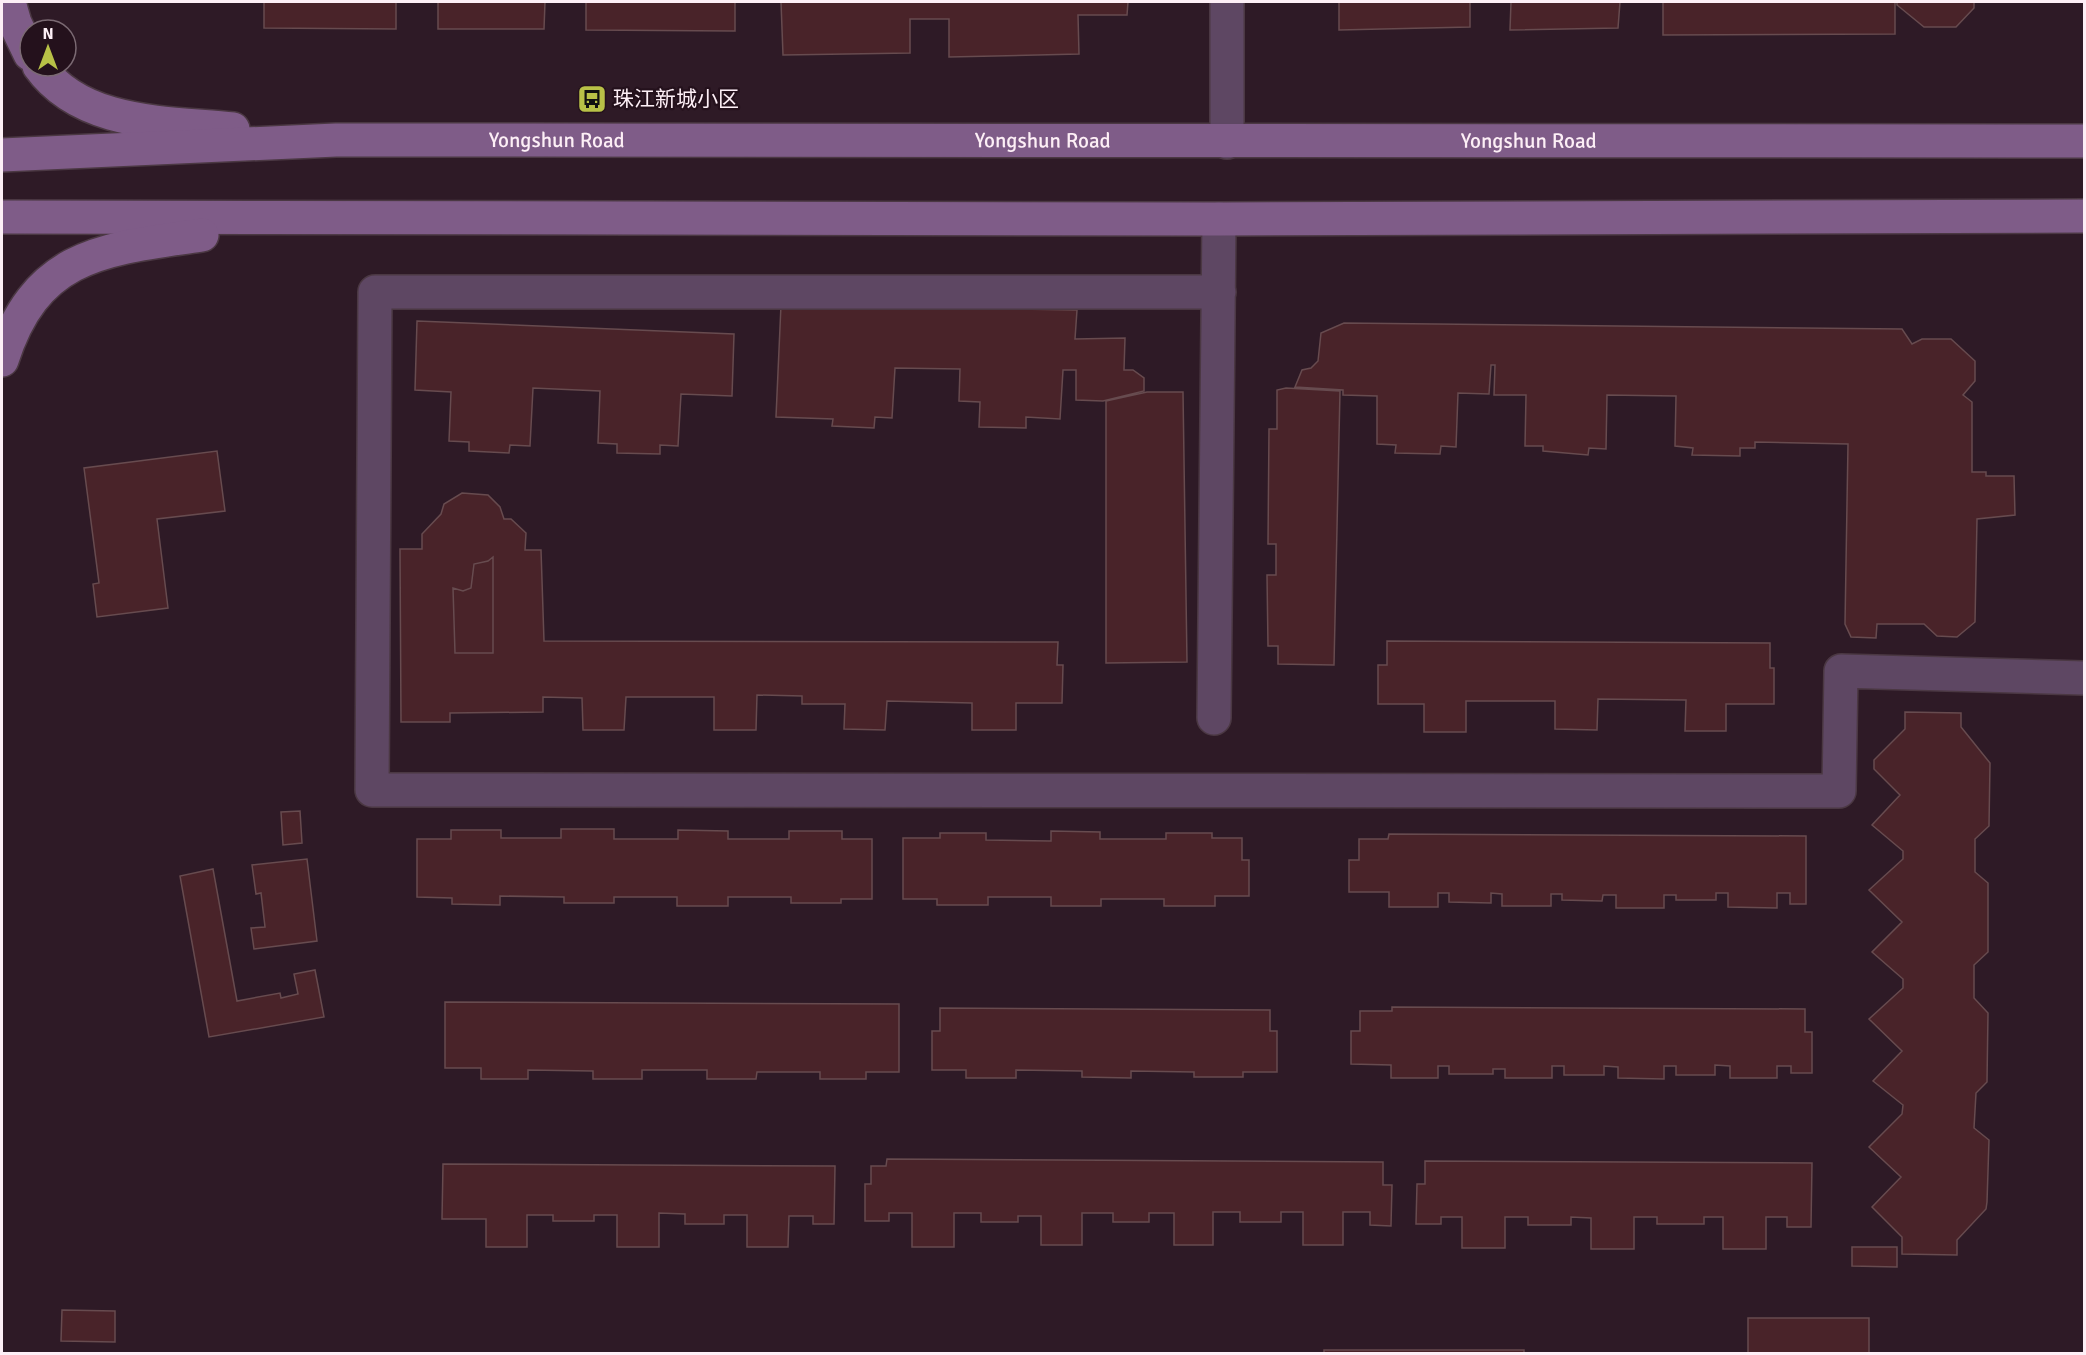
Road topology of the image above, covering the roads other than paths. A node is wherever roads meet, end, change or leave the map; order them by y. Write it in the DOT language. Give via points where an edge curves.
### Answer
graph roads {
  1 [pos="9,2"];
  2 [pos="1227,2"];
  3 [pos="18,29"];
  4 [pos="50,78"];
  5 [pos="336,140"];
  6 [pos="2085,141"];
  7 [pos="1227,142"];
  8 [pos="2,155"];
  9 [pos="2085,216"];
  10 [pos="2,217"];
  11 [pos="356,218"];
  12 [pos="1219,219"];
  13 [pos="1219,292"];
  14 [pos="2,360"];
  15 [pos="2085,678"];
  16 [pos="1214,718"];
  1 -- 3 [label="main road"];
  2 -- 7 [label="street"];
  4 -- 5 [label="main road" via="61,90 96,110 164,122"];
  5 -- 7 [label="main road, Yongshun Road"];
  5 -- 8 [label="main road, Yongshun Road"];
  6 -- 7 [label="main road, Yongshun Road"];
  9 -- 12 [label="main road"];
  10 -- 11 [label="main road"];
  11 -- 12 [label="main road"];
  11 -- 14 [label="main road" via="230,230 88,256 61,271 39,290 19,319"];
  12 -- 13 [label="street"];
  13 -- 15 [label="street" via="375,292 372,790 1839,791 1841,670"];
  13 -- 16 [label="street"];
}
